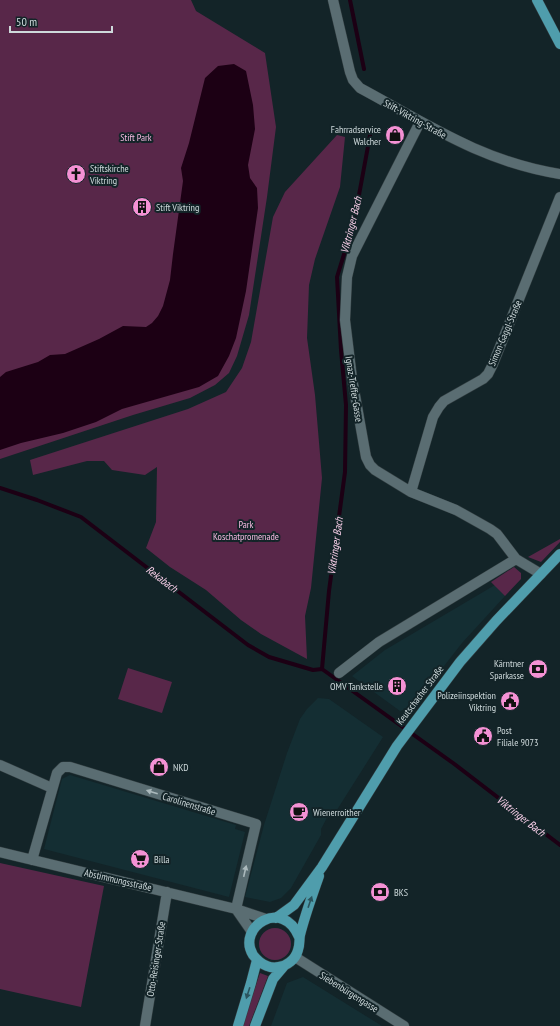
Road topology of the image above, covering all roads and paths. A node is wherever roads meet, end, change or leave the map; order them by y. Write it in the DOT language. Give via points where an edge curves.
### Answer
graph roads {
  1 [pos="333,0"];
  2 [pos="537,0"];
  3 [pos="560,44"];
  4 [pos="420,122"];
  5 [pos="560,174"];
  6 [pos="560,197"];
  7 [pos="411,492"];
  8 [pos="560,554"];
  9 [pos="516,559"];
  10 [pos="541,574"];
  11 [pos="339,673"];
  12 [pos="0,765"];
  13 [pos="52,788"];
  14 [pos="0,852"];
  15 [pos="32,860"];
  16 [pos="322,867"];
  17 [pos="167,892"];
  18 [pos="236,909"];
  19 [pos="271,918"];
  20 [pos="252,932"];
  21 [pos="299,937"];
  22 [pos="295,957"];
  23 [pos="257,960"];
  24 [pos="284,966"];
  25 [pos="145,1026"];
  26 [pos="238,1026"];
  27 [pos="255,1026"];
  28 [pos="404,1026"];
  1 -- 4 [label="street, Stift-Viktring-Straße" via="353,80 360,88"];
  2 -- 3 [label="main road"];
  4 -- 5 [label="street, Stift-Viktring-Straße" via="465,145 508,162"];
  4 -- 7 [label="street, Ignaz-Treffer-Gasse" via="352,256 347,277 345,320 366,457 375,470"];
  6 -- 7 [label="street, Simon-Gaggl-Straße" via="488,374 444,401 439,407 433,417"];
  7 -- 9 [label="street, Ignaz-Treffer-Gasse" via="456,510 490,529 497,534"];
  8 -- 10 [label="main road, Keutschacher Straße"];
  9 -- 10 [label="street, Ignaz-Treffer-Gasse"];
  9 -- 11 [label="street" via="379,642"];
  10 -- 16 [label="main road, Keutschacher Straße" via="460,662 419,715"];
  12 -- 13 [label="street"];
  13 -- 15 [label="street, Carolinenstraße"];
  18 -- 13 [label="street, Carolinenstraße, one-way" via="256,824 70,767 63,767 57,773"];
  14 -- 15 [label="street, Abstimmungsstraße"];
  15 -- 17 [label="street, Abstimmungsstraße"];
  16 -- 19 [label="main road, Keutschacher Straße" via="294,905"];
  21 -- 16 [label="main road, Keutschacher Straße, one-way"];
  17 -- 18 [label="street, Abstimmungsstraße"];
  17 -- 25 [label="street, Otto-Reisinger-Straße"];
  18 -- 19 [label="street, Abstimmungsstraße"];
  18 -- 20 [label="street"];
  19 -- 20 [label="main road, Keutschacher Straße" via="258,924"];
  19 -- 21 [label="main road" via="284,919 296,930"];
  20 -- 23 [label="main road" via="251,952"];
  21 -- 22 [label="main road, Keutschacher Straße" via="299,948"];
  22 -- 24 [label="main road"];
  22 -- 28 [label="street, Siebenbürgengasse"];
  23 -- 24 [label="main road" via="262,965 270,967"];
  23 -- 26 [label="main road, one-way"];
  24 -- 27 [label="main road" via="273,979"];
}
